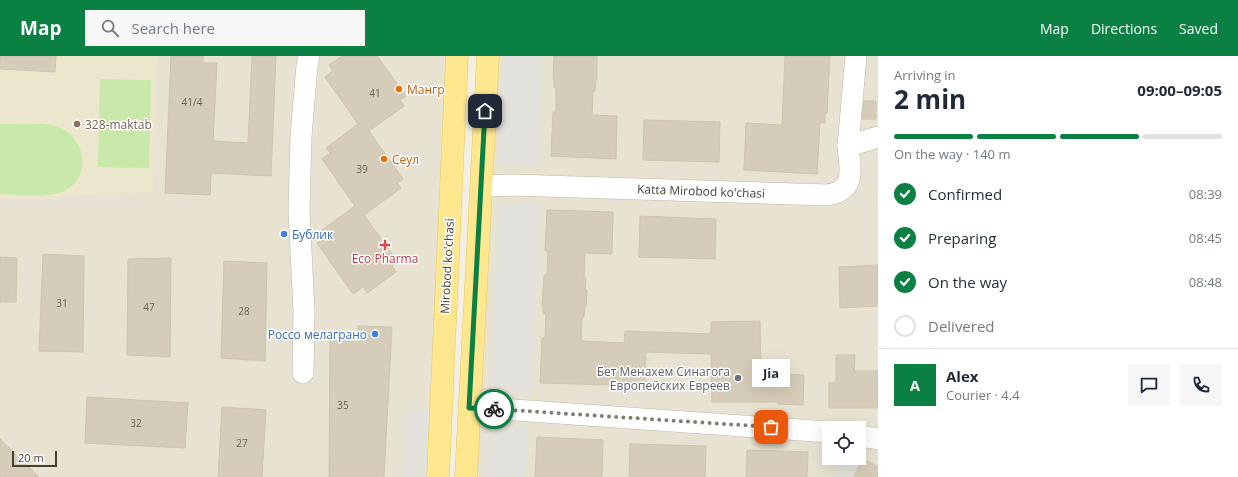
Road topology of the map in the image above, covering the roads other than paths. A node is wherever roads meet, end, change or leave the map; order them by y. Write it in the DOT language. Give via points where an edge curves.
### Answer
graph roads {
  1 [pos="309,56"];
  2 [pos="457,56"];
  3 [pos="488,56"];
  4 [pos="856,56"];
  5 [pos="878,137"];
  6 [pos="848,146"];
  7 [pos="481,186"];
  8 [pos="302,373"];
  9 [pos="469,408"];
  10 [pos="822,432"];
  11 [pos="866,437"];
  12 [pos="878,439"];
  13 [pos="440,449"];
  14 [pos="467,450"];
  15 [pos="438,477"];
  16 [pos="466,477"];
  1 -- 8 [label="street" via="301,136 299,210 304,311"];
  2 -- 13 [label="main road, Mirobod ko'chasi"];
  3 -- 7 [label="main road"];
  4 -- 6 [label="street, Katta Mirobod ko'chasi"];
  5 -- 6 [label="street"];
  6 -- 7 [label="street, Katta Mirobod ko'chasi" via="850,180 841,191 827,195"];
  7 -- 9 [label="main road"];
  9 -- 10 [label="street"];
  9 -- 14 [label="main road"];
  11 -- 12 [label="street"];
  13 -- 14 [label="main road" via="453,458"];
  13 -- 15 [label="main road, Mirobod ko'chasi"];
  14 -- 16 [label="main road"];
}
